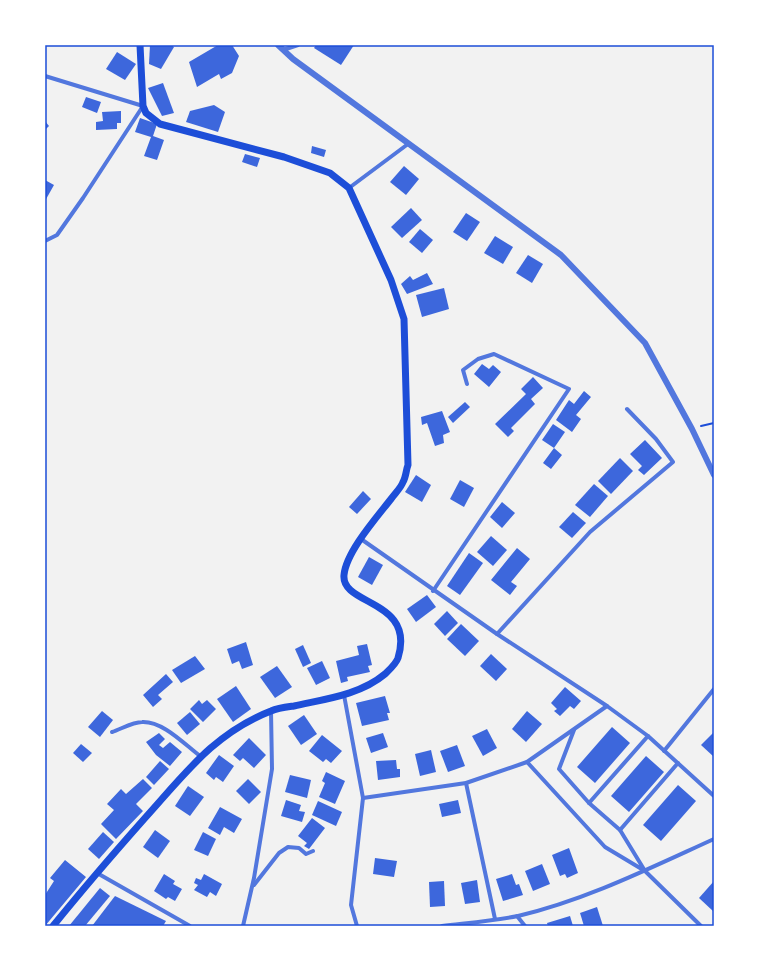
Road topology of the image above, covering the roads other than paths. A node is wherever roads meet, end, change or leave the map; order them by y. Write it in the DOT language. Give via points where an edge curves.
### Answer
graph roads {
  1 [pos="140,45"];
  2 [pos="298,45"];
  3 [pos="281,47"];
  4 [pos="45,76"];
  5 [pos="143,106"];
  6 [pos="408,144"];
  7 [pos="349,188"];
  8 [pos="45,241"];
  9 [pos="468,384"];
  10 [pos="628,409"];
  11 [pos="714,475"];
  12 [pos="361,539"];
  13 [pos="433,591"];
  14 [pos="497,634"];
  15 [pos="714,689"];
  16 [pos="344,695"];
  17 [pos="607,706"];
  18 [pos="271,711"];
  19 [pos="574,730"];
  20 [pos="112,732"];
  21 [pos="648,736"];
  22 [pos="664,751"];
  23 [pos="200,756"];
  24 [pos="527,762"];
  25 [pos="678,763"];
  26 [pos="466,783"];
  27 [pos="714,796"];
  28 [pos="363,798"];
  29 [pos="589,804"];
  30 [pos="620,830"];
  31 [pos="714,839"];
  32 [pos="313,851"];
  33 [pos="645,871"];
  34 [pos="96,873"];
  35 [pos="252,887"];
  36 [pos="517,916"];
  37 [pos="495,919"];
  38 [pos="52,926"];
  39 [pos="190,926"];
  40 [pos="243,926"];
  41 [pos="356,926"];
  42 [pos="442,926"];
  43 [pos="525,926"];
  44 [pos="701,926"];
  1 -- 5 [label="main road"];
  2 -- 3 [label="street"];
  3 -- 6 [label="street" via="293,59"];
  4 -- 5 [label="street"];
  5 -- 7 [label="main road" via="146,113 160,124 284,157 330,173"];
  5 -- 8 [label="street" via="57,235"];
  6 -- 7 [label="street"];
  6 -- 11 [label="street" via="561,255 645,343"];
  7 -- 12 [label="main road" via="391,280 404,319 405,342 408,465 403,482"];
  9 -- 13 [label="street" via="463,370 478,359 494,354 569,389"];
  10 -- 14 [label="street" via="673,462 590,532"];
  12 -- 13 [label="street"];
  12 -- 16 [label="main road" via="349,559 344,583 349,591 384,610 395,621 401,636 398,659 389,670 375,682"];
  13 -- 14 [label="street"];
  14 -- 17 [label="street"];
  15 -- 22 [label="street"];
  16 -- 18 [label="main road"];
  16 -- 28 [label="street"];
  17 -- 19 [label="street"];
  17 -- 21 [label="street"];
  18 -- 23 [label="main road" via="225,735"];
  18 -- 35 [label="street" via="272,769"];
  19 -- 24 [label="street"];
  19 -- 29 [label="street" via="559,769"];
  20 -- 23 [label="street" via="140,722 152,723 163,728"];
  21 -- 22 [label="street"];
  21 -- 29 [label="street"];
  22 -- 25 [label="street"];
  23 -- 34 [label="main road"];
  24 -- 26 [label="street"];
  24 -- 33 [label="street" via="605,847"];
  25 -- 27 [label="street"];
  25 -- 30 [label="street"];
  26 -- 28 [label="street"];
  26 -- 37 [label="street"];
  28 -- 41 [label="street" via="351,905"];
  29 -- 30 [label="street"];
  30 -- 33 [label="street"];
  31 -- 33 [label="street"];
  32 -- 35 [label="street" via="306,854 299,848 288,847 279,853"];
  33 -- 36 [label="street" via="566,903"];
  33 -- 44 [label="street"];
  34 -- 38 [label="main road"];
  34 -- 39 [label="street"];
  35 -- 40 [label="street"];
  36 -- 37 [label="street"];
  36 -- 43 [label="street"];
  37 -- 42 [label="street"];
}
